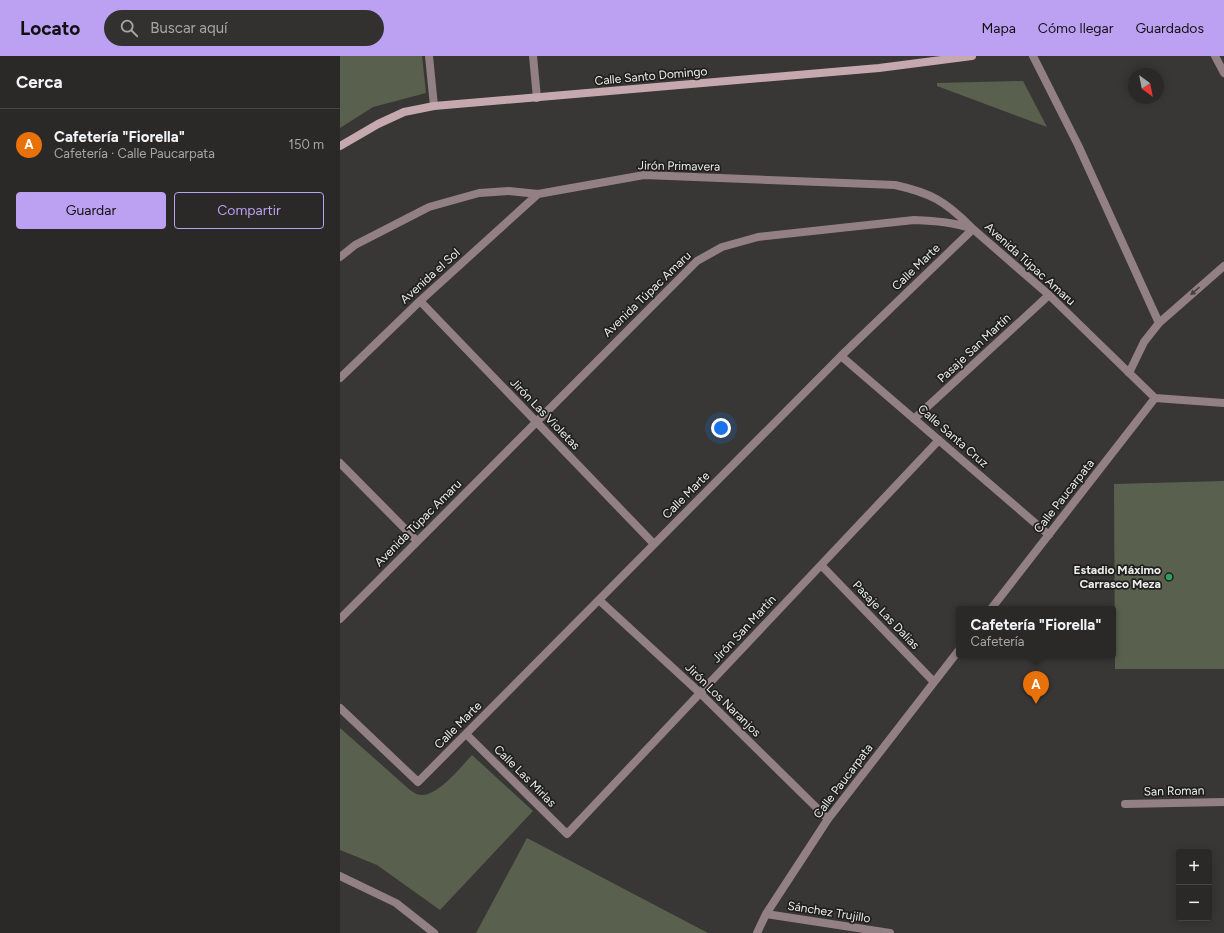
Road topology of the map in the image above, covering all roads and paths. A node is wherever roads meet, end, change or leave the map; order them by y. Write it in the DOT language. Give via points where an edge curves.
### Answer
graph roads {
  1 [pos="429,56"];
  2 [pos="533,56"];
  3 [pos="972,56"];
  4 [pos="1033,56"];
  5 [pos="1215,56"];
  6 [pos="1224,73"];
  7 [pos="536,98"];
  8 [pos="434,106"];
  9 [pos="340,146"];
  10 [pos="538,194"];
  11 [pos="973,229"];
  12 [pos="340,257"];
  13 [pos="1224,266"];
  14 [pos="1049,295"];
  15 [pos="420,301"];
  16 [pos="1159,323"];
  17 [pos="841,356"];
  18 [pos="1129,373"];
  19 [pos="340,378"];
  20 [pos="1155,398"];
  21 [pos="1224,403"];
  22 [pos="914,419"];
  23 [pos="536,422"];
  24 [pos="938,440"];
  25 [pos="340,463"];
  26 [pos="1049,535"];
  27 [pos="417,542"];
  28 [pos="654,544"];
  29 [pos="821,565"];
  30 [pos="599,600"];
  31 [pos="993,606"];
  32 [pos="340,619"];
  33 [pos="956,654"];
  34 [pos="934,682"];
  35 [pos="700,693"];
  36 [pos="340,708"];
  37 [pos="466,734"];
  38 [pos="1224,802"];
  39 [pos="1125,804"];
  40 [pos="828,819"];
  41 [pos="567,834"];
  42 [pos="340,876"];
  43 [pos="766,914"];
  44 [pos="434,933"];
  45 [pos="757,933"];
  46 [pos="890,933"];
  1 -- 8 [label="street"];
  2 -- 7 [label="street"];
  3 -- 7 [label="street, Calle Santo Domingo" via="879,68"];
  4 -- 16 [label="street" via="1078,146"];
  5 -- 6 [label="street"];
  7 -- 8 [label="street, Calle Santo Domingo"];
  8 -- 9 [label="street, Calle Santo Domingo" via="404,112"];
  10 -- 11 [label="street, Jirón Primavera" via="644,175 895,185 917,190 938,199 954,209"];
  10 -- 12 [label="street, Jirón Primavera" via="509,191 479,193 429,207 355,245"];
  10 -- 15 [label="street, Avenida el Sol"];
  11 -- 14 [label="street, Avenida Túpac Amaru"];
  11 -- 17 [label="street, Calle Marte"];
  11 -- 23 [label="street, Avenida Túpac Amaru" via="959,224 914,220 758,237 722,247 696,261"];
  13 -- 16 [label="street, one-way"];
  14 -- 18 [label="street, Avenida Túpac Amaru"];
  14 -- 22 [label="street, Pasaje San Martín"];
  15 -- 19 [label="street, Avenida el Sol"];
  15 -- 23 [label="street, Jirón Las Violetas"];
  16 -- 18 [label="street" via="1144,342"];
  17 -- 22 [label="street, Calle Santa Cruz"];
  17 -- 28 [label="street, Calle Marte"];
  18 -- 20 [label="street, Avenida Túpac Amaru"];
  20 -- 21 [label="street"];
  20 -- 26 [label="street, Calle Paucarpata"];
  22 -- 24 [label="street, Calle Santa Cruz"];
  23 -- 27 [label="street, Avenida Túpac Amaru"];
  23 -- 28 [label="street, Jirón Las Violetas"];
  24 -- 26 [label="street, Calle Santa Cruz"];
  24 -- 29 [label="street, Jirón San Martín"];
  25 -- 27 [label="street"];
  26 -- 31 [label="street, Calle Paucarpata"];
  27 -- 32 [label="street, Avenida Túpac Amaru"];
  28 -- 30 [label="street, Calle Marte"];
  29 -- 34 [label="street, Pasaje Las Dalias"];
  29 -- 35 [label="street, Jirón San Martín"];
  30 -- 35 [label="street, Jirón Los Naranjos"];
  30 -- 37 [label="street, Calle Marte"];
  33 -- 34 [label="street, Calle Paucarpata"];
  34 -- 40 [label="street, Calle Paucarpata"];
  35 -- 40 [label="street, Jirón Los Naranjos"];
  35 -- 41 [label="street, Jirón San Martín"];
  36 -- 37 [label="street, Calle Marte" via="418,782"];
  37 -- 41 [label="street, Calle Las Mirlas"];
  38 -- 39 [label="street, San Roman"];
  40 -- 43 [label="street, Calle Paucarpata"];
  42 -- 44 [label="street" via="396,903"];
  43 -- 45 [label="street, Calle Paucarpata"];
  43 -- 46 [label="street, Sánchez Trujillo"];
}
